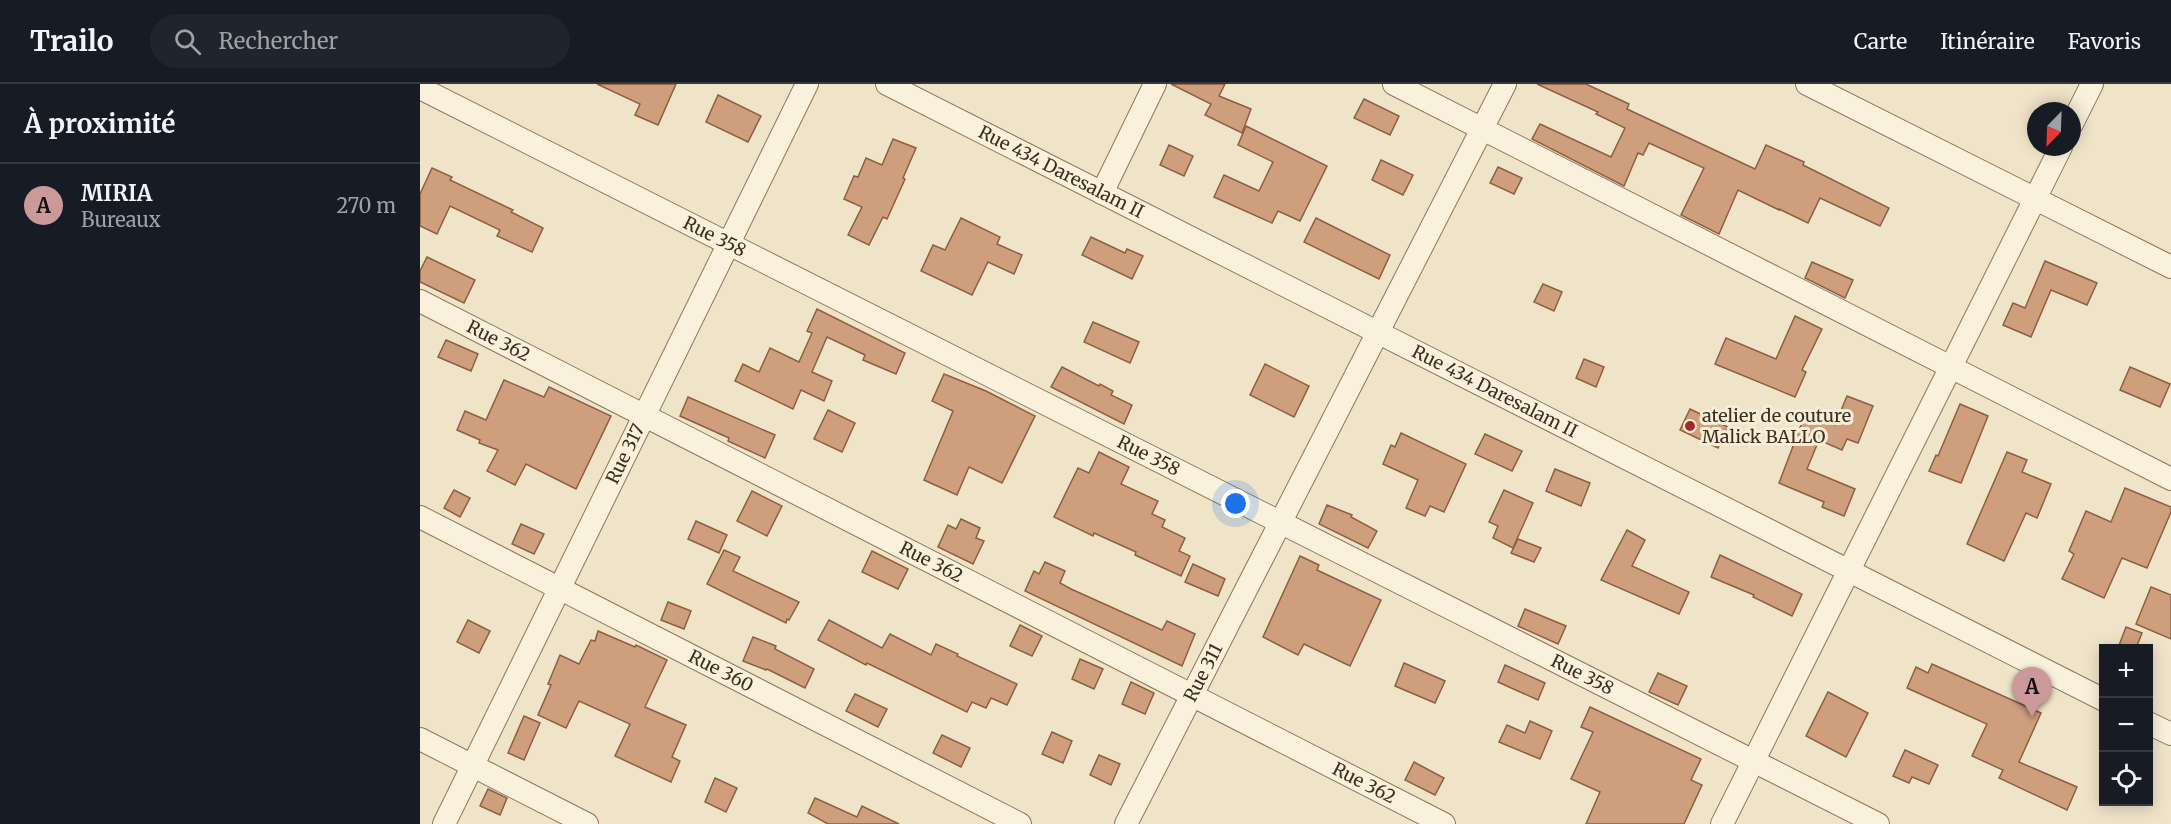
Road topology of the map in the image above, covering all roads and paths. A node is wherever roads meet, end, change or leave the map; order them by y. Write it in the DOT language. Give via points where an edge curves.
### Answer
graph roads {
  1 [pos="807,84"];
  2 [pos="886,84"];
  3 [pos="1155,84"];
  4 [pos="1394,84"];
  5 [pos="1505,84"];
  6 [pos="1807,84"];
  7 [pos="2092,84"];
  8 [pos="420,88"];
  9 [pos="2081,106"];
  10 [pos="1482,129"];
  11 [pos="2056,156"];
  12 [pos="1102,193"];
  13 [pos="2035,199"];
  14 [pos="729,244"];
  15 [pos="2171,267"];
  16 [pos="420,301"];
  17 [pos="1377,333"];
  18 [pos="1951,367"];
  19 [pos="645,415"];
  20 [pos="2171,479"];
  21 [pos="420,517"];
  22 [pos="1280,522"];
  23 [pos="1849,571"];
  24 [pos="559,588"];
  25 [pos="1192,695"];
  26 [pos="2099,698"];
  27 [pos="2153,726"];
  28 [pos="2171,735"];
  29 [pos="420,739"];
  30 [pos="1754,761"];
  31 [pos="472,766"];
  32 [pos="444,824"];
  33 [pos="587,824"];
  34 [pos="1020,824"];
  35 [pos="1126,824"];
  36 [pos="1444,824"];
  37 [pos="1722,824"];
  38 [pos="1878,824"];
  1 -- 14 [label="street, Rue 317"];
  2 -- 12 [label="street, Rue 434 Daresalam II"];
  3 -- 12 [label="street"];
  4 -- 10 [label="street"];
  5 -- 10 [label="street, Rue 311"];
  6 -- 13 [label="street"];
  7 -- 9 [label="street"];
  8 -- 14 [label="street, Rue 358"];
  10 -- 17 [label="street, Rue 311"];
  10 -- 18 [label="street"];
  11 -- 13 [label="street"];
  12 -- 17 [label="street, Rue 434 Daresalam II"];
  13 -- 15 [label="street"];
  13 -- 18 [label="street"];
  14 -- 19 [label="street, Rue 317"];
  14 -- 22 [label="street, Rue 358"];
  16 -- 19 [label="street, Rue 362"];
  17 -- 22 [label="street, Rue 311"];
  17 -- 23 [label="street, Rue 434 Daresalam II"];
  18 -- 20 [label="street"];
  18 -- 23 [label="street"];
  19 -- 24 [label="street, Rue 317"];
  19 -- 25 [label="street, Rue 362"];
  21 -- 24 [label="street, Rue 360"];
  22 -- 25 [label="street, Rue 311"];
  22 -- 30 [label="street, Rue 358"];
  23 -- 26 [label="street, Rue 434 Daresalam II"];
  23 -- 30 [label="street"];
  24 -- 31 [label="street, Rue 317"];
  24 -- 34 [label="street, Rue 360"];
  25 -- 35 [label="street, Rue 311"];
  25 -- 36 [label="street, Rue 362"];
  27 -- 28 [label="street"];
  29 -- 31 [label="street"];
  30 -- 37 [label="street"];
  30 -- 38 [label="street, Rue 358"];
  31 -- 32 [label="street, Rue 317"];
  31 -- 33 [label="street"];
}
